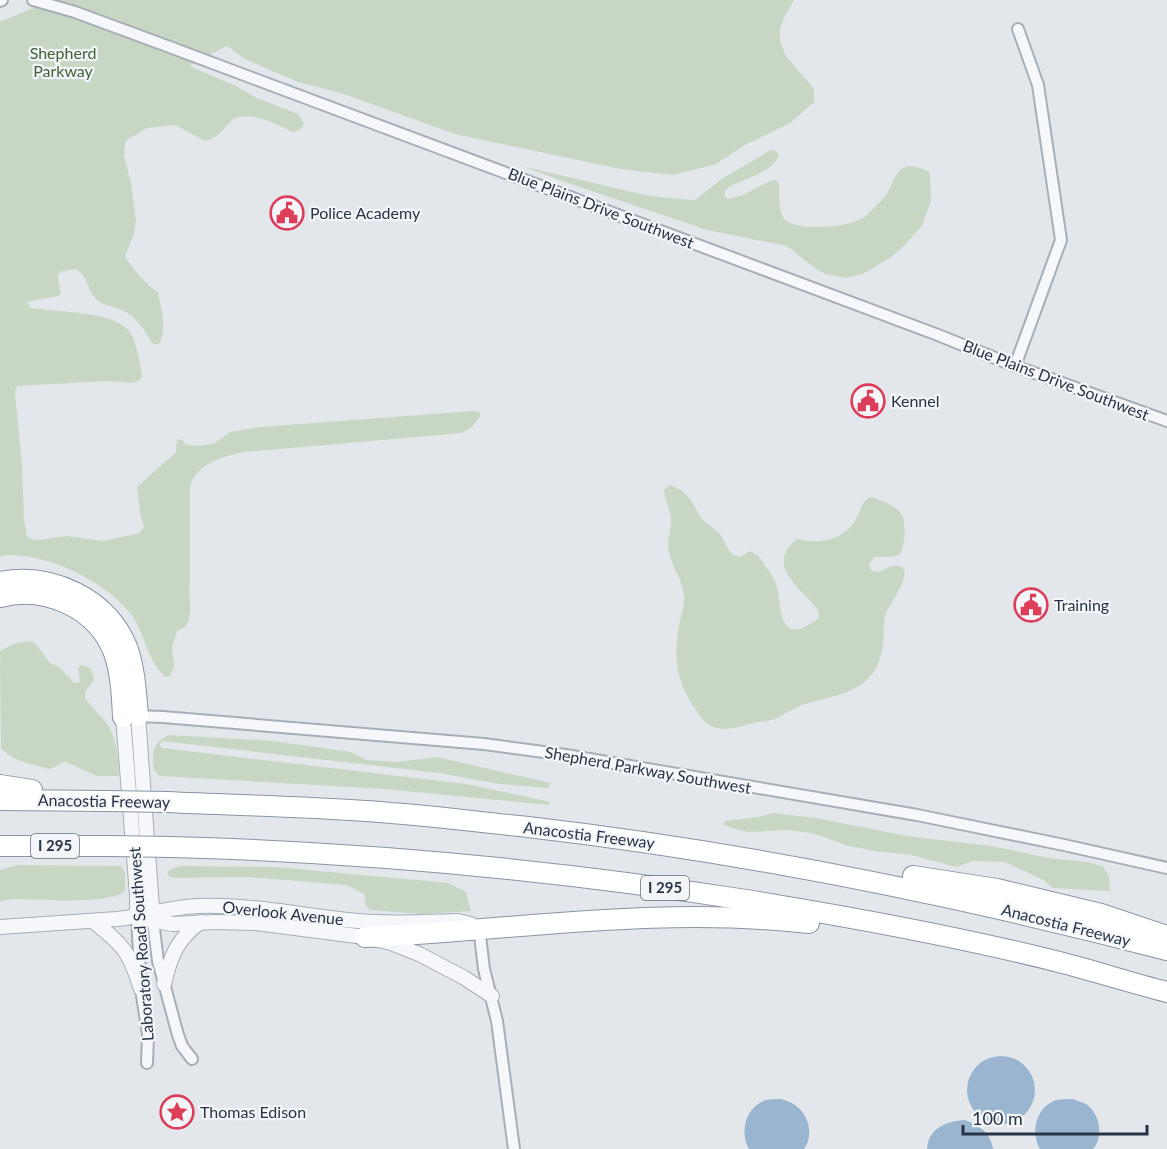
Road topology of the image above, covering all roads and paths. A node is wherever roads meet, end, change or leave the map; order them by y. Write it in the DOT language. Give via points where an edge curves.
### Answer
graph roads {
  1 [pos="33,0"];
  2 [pos="1018,29"];
  3 [pos="1015,366"];
  4 [pos="1167,421"];
  5 [pos="0,582"];
  6 [pos="0,597"];
  7 [pos="130,716"];
  8 [pos="0,785"];
  9 [pos="107,796"];
  10 [pos="0,800"];
  11 [pos="0,846"];
  12 [pos="793,866"];
  13 [pos="1167,868"];
  14 [pos="137,917"];
  15 [pos="153,917"];
  16 [pos="93,921"];
  17 [pos="201,922"];
  18 [pos="0,927"];
  19 [pos="478,927"];
  20 [pos="1167,936"];
  21 [pos="365,937"];
  22 [pos="1167,950"];
  23 [pos="164,984"];
  24 [pos="141,989"];
  25 [pos="1159,990"];
  26 [pos="492,996"];
  27 [pos="192,1059"];
  28 [pos="147,1063"];
  29 [pos="514,1149"];
  1 -- 3 [label="street, Blue Plains Drive Southwest" via="157,42"];
  2 -- 3 [label="street" via="1038,85 1061,240"];
  3 -- 4 [label="street, Blue Plains Drive Southwest"];
  5 -- 7 [label="highway" via="31,580 56,585 80,595 102,611 115,625 127,649 134,678"];
  6 -- 7 [label="highway" via="50,597 74,607 95,623 110,644"];
  7 -- 13 [label="street, Shepherd Parkway Southwest" via="424,738 537,751 917,815"];
  7 -- 14 [label="street, Laboratory Road Southwest"];
  7 -- 15 [label="street, Laboratory Road Southwest"];
  8 -- 9 [label="highway"];
  9 -- 10 [label="highway, Anacostia Freeway"];
  9 -- 12 [label="highway, Anacostia Freeway, bridge" via="351,810 573,832"];
  11 -- 25 [label="highway, I 295, bridge" via="170,847 401,859 669,888 944,936 1060,962"];
  12 -- 20 [label="highway" via="868,867 997,889 1101,914"];
  12 -- 22 [label="highway, Anacostia Freeway" via="969,901"];
  14 -- 15 [label="street, Overlook Avenue"];
  14 -- 16 [label="street, Overlook Avenue"];
  14 -- 24 [label="street, Laboratory Road Southwest"];
  15 -- 17 [label="street, Overlook Avenue" via="172,924"];
  15 -- 19 [label="street, Overlook Avenue" via="185,907 245,907 368,922 458,921"];
  15 -- 23 [label="street, Laboratory Road Southwest"];
  16 -- 18 [label="street, Overlook Avenue"];
  16 -- 24 [label="street" via="128,954"];
  17 -- 21 [label="street, Overlook Avenue" via="255,923"];
  17 -- 23 [label="street" via="173,951"];
  19 -- 21 [label="highway"];
  19 -- 25 [label="highway" via="647,916 774,919 862,930"];
  19 -- 26 [label="street"];
  21 -- 26 [label="street, Overlook Avenue" via="429,958"];
  23 -- 27 [label="street, Laboratory Road Southwest" via="180,1041"];
  24 -- 28 [label="street, Laboratory Road Southwest" via="148,1035"];
  26 -- 29 [label="street"];
}
